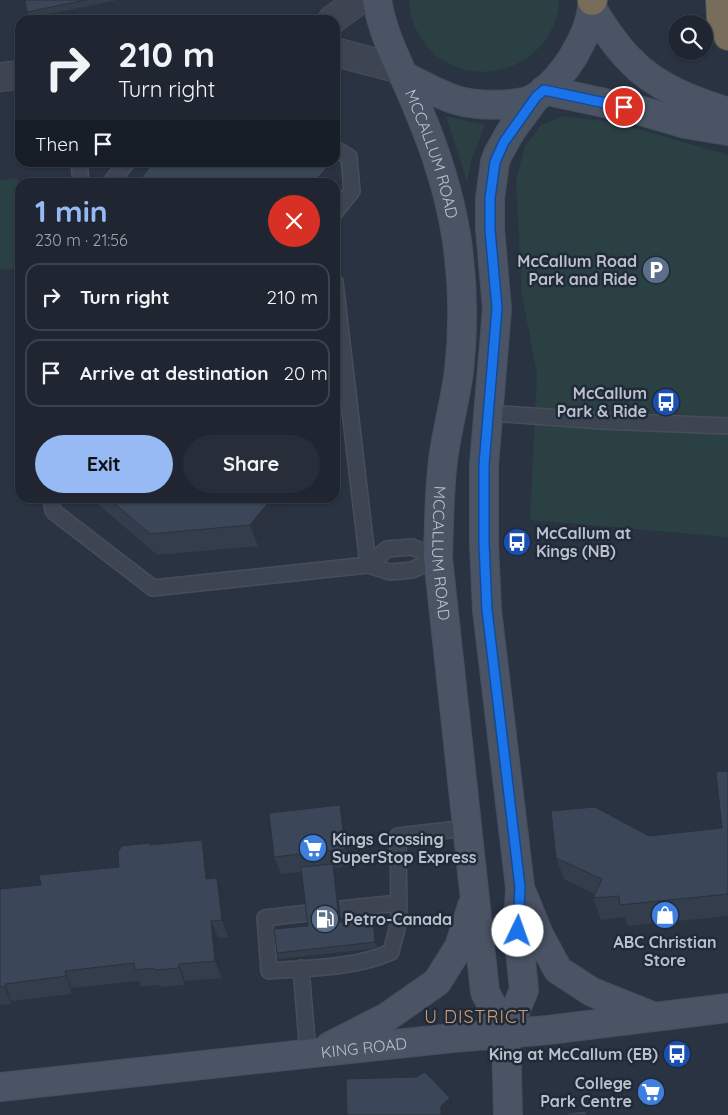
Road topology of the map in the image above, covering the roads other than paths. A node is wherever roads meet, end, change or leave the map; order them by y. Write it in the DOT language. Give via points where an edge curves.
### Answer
graph roads {
  1 [pos="359,0"];
  2 [pos="377,0"];
  3 [pos="720,0"];
  4 [pos="593,3"];
  5 [pos="339,15"];
  6 [pos="728,36"];
  7 [pos="340,53"];
  8 [pos="402,72"];
  9 [pos="15,76"];
  10 [pos="0,78"];
  11 [pos="540,94"];
  12 [pos="728,112"];
  13 [pos="728,131"];
  14 [pos="340,152"];
  15 [pos="123,167"];
  16 [pos="114,178"];
  17 [pos="340,206"];
  18 [pos="340,325"];
  19 [pos="489,413"];
  20 [pos="728,426"];
  21 [pos="52,503"];
  22 [pos="438,558"];
  23 [pos="368,566"];
  24 [pos="467,828"];
  25 [pos="520,887"];
  26 [pos="475,898"];
  27 [pos="399,903"];
  28 [pos="340,909"];
  29 [pos="308,913"];
  30 [pos="301,968"];
  31 [pos="728,1008"];
  32 [pos="654,1017"];
  33 [pos="506,1033"];
  34 [pos="312,1054"];
  35 [pos="0,1087"];
  36 [pos="508,1115"];
  1 -- 5 [label="street"];
  2 -- 8 [label="main road, MCCALLUM ROAD" via="382,27"];
  3 -- 6 [label="highway" via="721,20"];
  4 -- 11 [label="main road, MCCALLUM ROAD" via="584,38 566,69"];
  4 -- 12 [label="main road" via="611,38 630,61 656,82 698,103"];
  7 -- 8 [label="street"];
  8 -- 11 [label="main road" via="435,92 486,106 512,104"];
  8 -- 22 [label="main road, MCCALLUM ROAD" via="446,186 461,277 459,371 443,460"];
  9 -- 10 [label="street"];
  11 -- 13 [label="main road" via="642,111 686,124"];
  11 -- 19 [label="main road, MCCALLUM ROAD" via="511,131 495,162 490,230 497,308"];
  14 -- 17 [label="lane" via="349,157 352,191"];
  15 -- 16 [label="lane"];
  18 -- 23 [label="lane"];
  19 -- 20 [label="lane"];
  19 -- 25 [label="main road, MCCALLUM ROAD" via="484,465 487,610"];
  21 -- 23 [label="lane" via="53,511 153,588"];
  22 -- 23 [label="lane" via="412,570 390,572"];
  22 -- 23 [label="lane" via="412,547 387,549"];
  22 -- 24 [label="main road, MCCALLUM ROAD"];
  24 -- 26 [label="main road, MCCALLUM ROAD"];
  24 -- 27 [label="lane" via="398,836"];
  25 -- 32 [label="main road" via="539,935 558,970 592,992"];
  25 -- 33 [label="main road, MCCALLUM ROAD" via="518,931 524,990"];
  26 -- 33 [label="main road, MCCALLUM ROAD" via="485,992"];
  26 -- 34 [label="main road" via="459,948 437,982 387,1017"];
  27 -- 28 [label="lane"];
  27 -- 30 [label="lane" via="399,921 391,952 376,959 327,960"];
  29 -- 30 [label="lane" via="265,918 269,971"];
  30 -- 34 [label="lane"];
  31 -- 32 [label="main road, KING ROAD"];
  32 -- 33 [label="main road, KING ROAD"];
  33 -- 34 [label="main road, KING ROAD"];
  33 -- 36 [label="main road, MCCALLUM ROAD"];
  34 -- 35 [label="main road, KING ROAD"];
}
